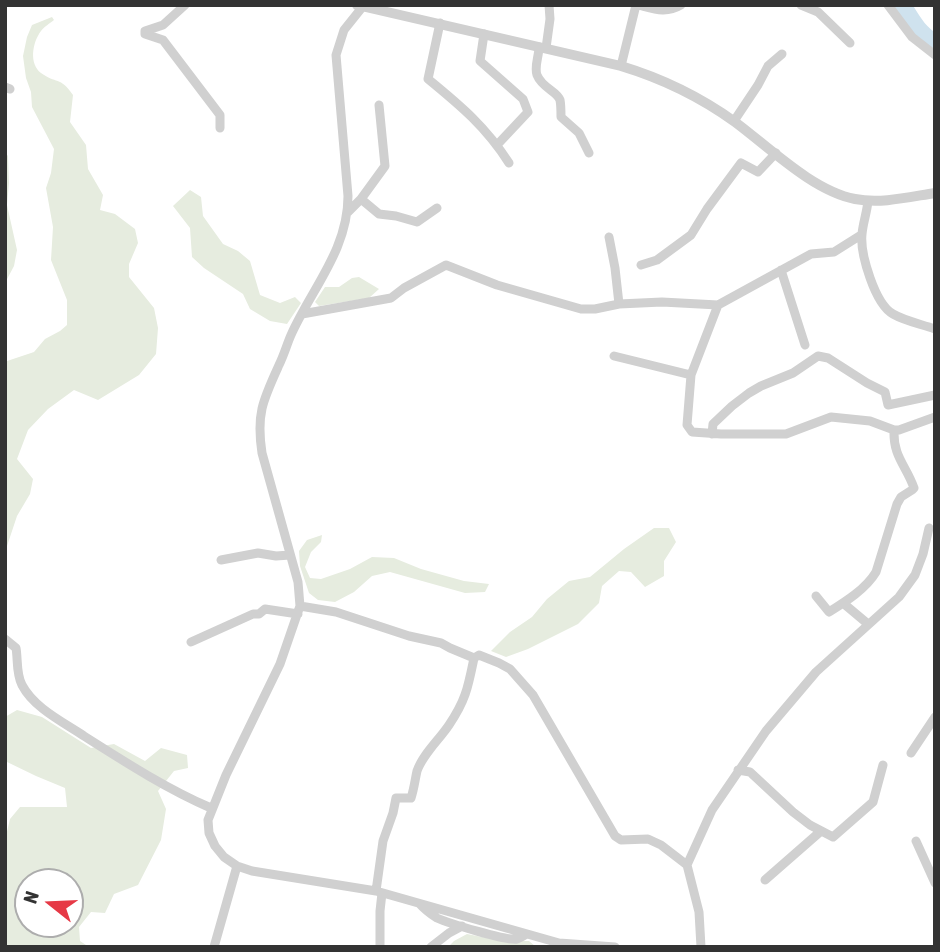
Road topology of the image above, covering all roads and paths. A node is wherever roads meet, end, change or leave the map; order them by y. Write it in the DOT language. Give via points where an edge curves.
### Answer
graph roads {
  1 [pos="186,5"];
  2 [pos="549,5"];
  3 [pos="637,5"];
  4 [pos="681,5"];
  5 [pos="801,5"];
  6 [pos="888,5"];
  7 [pos="361,6"];
  8 [pos="819,9"];
  9 [pos="440,23"];
  10 [pos="484,34"];
  11 [pos="850,43"];
  12 [pos="542,47"];
  13 [pos="782,54"];
  14 [pos="935,55"];
  15 [pos="621,66"];
  16 [pos="379,105"];
  17 [pos="734,121"];
  18 [pos="220,128"];
  19 [pos="497,145"];
  20 [pos="589,153"];
  21 [pos="776,153"];
  22 [pos="509,163"];
  23 [pos="935,193"];
  24 [pos="361,199"];
  25 [pos="868,201"];
  26 [pos="437,208"];
  27 [pos="348,212"];
  28 [pos="862,235"];
  29 [pos="609,237"];
  30 [pos="641,265"];
  31 [pos="781,270"];
  32 [pos="619,304"];
  33 [pos="718,305"];
  34 [pos="302,314"];
  35 [pos="935,329"];
  36 [pos="805,345"];
  37 [pos="614,356"];
  38 [pos="691,375"];
  39 [pos="935,395"];
  40 [pos="935,417"];
  41 [pos="894,430"];
  42 [pos="712,434"];
  43 [pos="929,528"];
  44 [pos="290,555"];
  45 [pos="221,560"];
  46 [pos="816,596"];
  47 [pos="843,603"];
  48 [pos="299,610"];
  49 [pos="868,624"];
  50 [pos="5,639"];
  51 [pos="191,642"];
  52 [pos="474,658"];
  53 [pos="935,717"];
  54 [pos="911,752"];
  55 [pos="883,765"];
  56 [pos="738,770"];
  57 [pos="211,808"];
  58 [pos="821,831"];
  59 [pos="916,841"];
  60 [pos="687,865"];
  61 [pos="237,866"];
  62 [pos="765,880"];
  63 [pos="935,883"];
  64 [pos="379,892"];
  65 [pos="419,903"];
  66 [pos="462,926"];
  67 [pos="527,934"];
  68 [pos="214,947"];
  69 [pos="380,947"];
  70 [pos="431,947"];
  71 [pos="615,947"];
  72 [pos="702,947"];
  1 -- 18 [label="street" via="145,34 163,40 220,115"];
  2 -- 12 [label="street"];
  3 -- 4 [label="street" via="662,12"];
  3 -- 15 [label="street"];
  5 -- 8 [label="street"];
  6 -- 14 [label="street" via="912,37"];
  7 -- 9 [label="street"];
  7 -- 27 [label="street" via="344,30 336,55"];
  8 -- 11 [label="street"];
  9 -- 10 [label="street"];
  9 -- 19 [label="street" via="428,79"];
  10 -- 12 [label="street"];
  10 -- 19 [label="street" via="480,61 523,99 528,112"];
  12 -- 15 [label="street"];
  12 -- 20 [label="street" via="536,72 560,99 561,117 579,133"];
  13 -- 17 [label="street" via="768,66"];
  15 -- 17 [label="street" via="687,91"];
  16 -- 24 [label="street" via="385,166"];
  17 -- 21 [label="street"];
  19 -- 22 [label="street"];
  21 -- 25 [label="street" via="821,187"];
  21 -- 30 [label="street" via="758,172 741,163 691,235 657,260"];
  23 -- 25 [label="street"];
  24 -- 26 [label="street" via="379,214 417,222"];
  24 -- 27 [label="street"];
  25 -- 28 [label="street"];
  27 -- 34 [label="street" via="340,242"];
  28 -- 31 [label="street" via="834,252 811,254"];
  28 -- 35 [label="street" via="863,253 881,303 891,313"];
  29 -- 32 [label="street"];
  31 -- 33 [label="street"];
  31 -- 36 [label="street"];
  32 -- 33 [label="street"];
  32 -- 34 [label="street" via="582,309 446,265 391,298"];
  33 -- 38 [label="street"];
  34 -- 44 [label="street" via="268,389 259,431"];
  37 -- 38 [label="street"];
  38 -- 42 [label="street" via="687,425 692,432"];
  39 -- 42 [label="street" via="888,405 885,393 818,356 749,393 713,424"];
  40 -- 41 [label="street"];
  41 -- 42 [label="street" via="870,421 831,417 786,434"];
  41 -- 47 [label="street" via="897,456 914,488 897,504 876,572"];
  43 -- 49 [label="street" via="915,575 899,597"];
  44 -- 45 [label="street" via="258,553"];
  44 -- 48 [label="street" via="298,582"];
  46 -- 47 [label="street" via="828,612"];
  47 -- 49 [label="street"];
  48 -- 51 [label="street" via="265,608"];
  48 -- 52 [label="street" via="336,612"];
  48 -- 57 [label="street" via="279,664"];
  49 -- 56 [label="street" via="793,697"];
  50 -- 57 [label="street" via="16,648 20,682 30,697 115,756"];
  52 -- 60 [label="street" via="479,655 510,669 527,687 615,836 648,839"];
  52 -- 64 [label="street" via="463,702 422,761 411,798 396,798 383,841"];
  53 -- 54 [label="street"];
  55 -- 58 [label="street" via="873,802 833,837"];
  56 -- 58 [label="street" via="750,772"];
  56 -- 60 [label="street" via="712,810"];
  57 -- 61 [label="street" via="209,833 224,857"];
  58 -- 62 [label="street"];
  59 -- 63 [label="street"];
  60 -- 72 [label="street"];
  61 -- 64 [label="street"];
  61 -- 68 [label="street"];
  64 -- 65 [label="street"];
  64 -- 69 [label="street"];
  65 -- 66 [label="street" via="438,919"];
  65 -- 67 [label="street"];
  66 -- 67 [label="street" via="507,938"];
  66 -- 70 [label="street"];
  67 -- 71 [label="street" via="559,943"];
}
